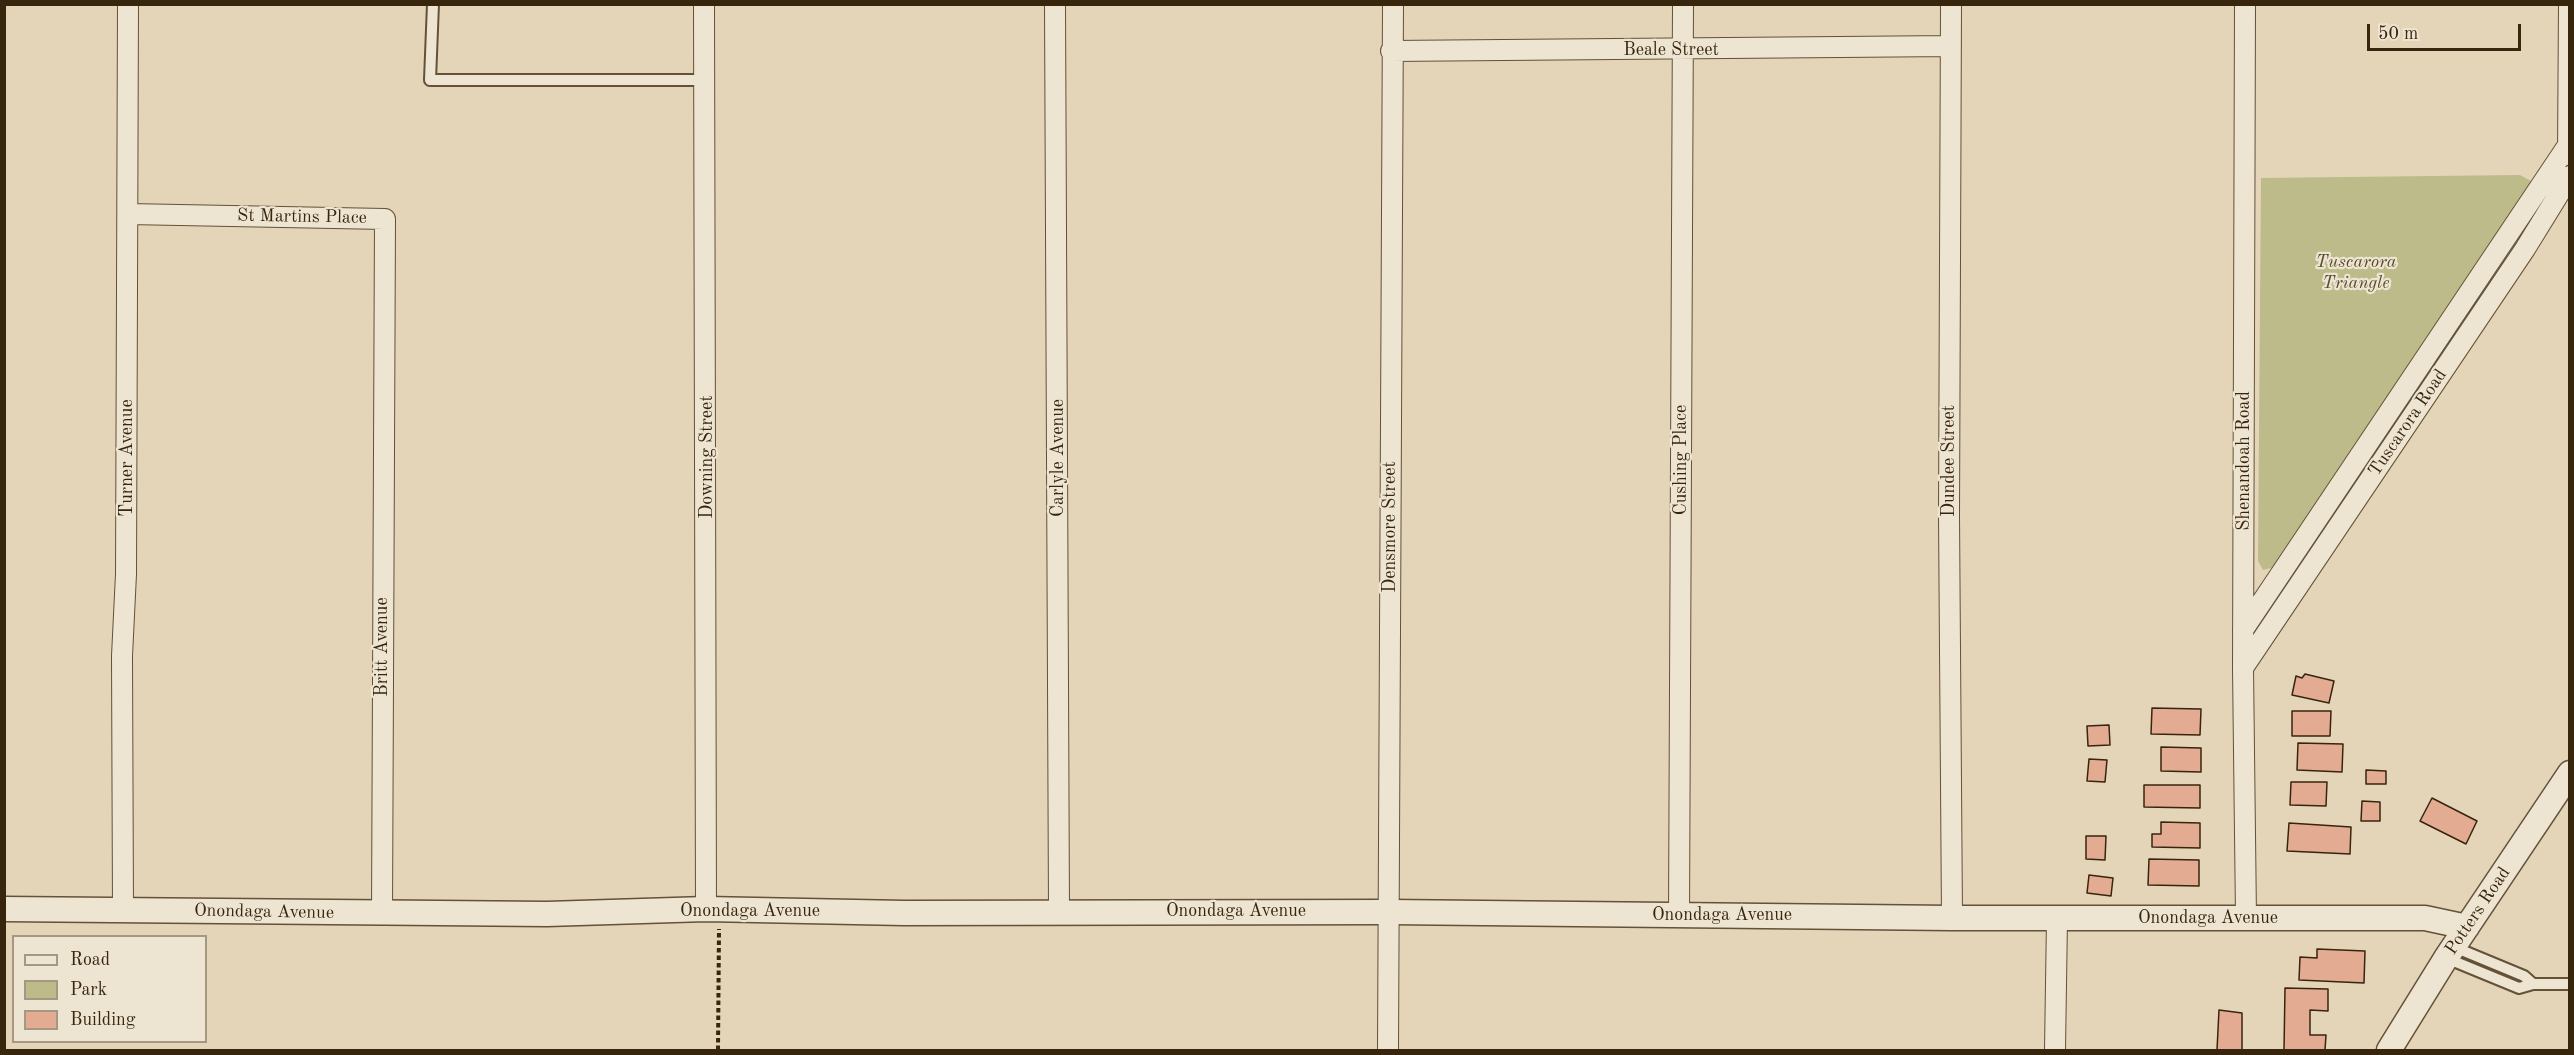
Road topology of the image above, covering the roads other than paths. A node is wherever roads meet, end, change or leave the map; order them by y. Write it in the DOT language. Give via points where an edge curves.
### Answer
graph roads {
  1 [pos="128,4"];
  2 [pos="433,4"];
  3 [pos="704,4"];
  4 [pos="1055,4"];
  5 [pos="1393,4"];
  6 [pos="1683,4"];
  7 [pos="1951,4"];
  8 [pos="2245,4"];
  9 [pos="2569,4"];
  10 [pos="1951,46"];
  11 [pos="1683,50"];
  12 [pos="1391,51"];
  13 [pos="704,80"];
  14 [pos="2569,142"];
  15 [pos="2569,177"];
  16 [pos="128,214"];
  17 [pos="384,381"];
  18 [pos="2243,630"];
  19 [pos="2243,668"];
  20 [pos="2570,773"];
  21 [pos="4,909"];
  22 [pos="706,909"];
  23 [pos="123,910"];
  24 [pos="1059,911"];
  25 [pos="1389,912"];
  26 [pos="382,913"];
  27 [pos="1679,915"];
  28 [pos="2246,917"];
  29 [pos="1952,918"];
  30 [pos="2057,918"];
  31 [pos="2467,927"];
  32 [pos="2450,952"];
  33 [pos="2570,984"];
  34 [pos="1388,1050"];
  35 [pos="2055,1050"];
  36 [pos="2389,1050"];
  1 -- 16 [label="street, Turner Avenue"];
  2 -- 13 [label="lane" via="430,80"];
  3 -- 13 [label="street, Downing Street"];
  4 -- 24 [label="street, Carlyle Avenue"];
  5 -- 12 [label="street, Densmore Street"];
  6 -- 11 [label="street, Cushing Place"];
  7 -- 10 [label="street, Dundee Street"];
  8 -- 18 [label="street, Shenandoah Road"];
  9 -- 14 [label="street"];
  10 -- 11 [label="street, Beale Street"];
  10 -- 29 [label="street, Dundee Street"];
  11 -- 12 [label="street, Beale Street"];
  11 -- 27 [label="street, Cushing Place"];
  12 -- 25 [label="street, Densmore Street"];
  13 -- 22 [label="street, Downing Street"];
  14 -- 15 [label="street"];
  14 -- 18 [label="street, Tuscarora Road"];
  15 -- 19 [label="street, Tuscarora Road"];
  16 -- 17 [label="street, St Martins Place" via="386,219"];
  16 -- 23 [label="street, Turner Avenue"];
  17 -- 26 [label="street, Britt Avenue"];
  18 -- 19 [label="street, Shenandoah Road"];
  19 -- 28 [label="street, Shenandoah Road"];
  20 -- 31 [label="street, Potters Road"];
  21 -- 23 [label="street, Onondaga Avenue"];
  22 -- 24 [label="street, Onondaga Avenue"];
  22 -- 26 [label="street, Onondaga Avenue" via="546,914"];
  23 -- 26 [label="street, Onondaga Avenue"];
  24 -- 25 [label="street, Onondaga Avenue"];
  25 -- 27 [label="street, Onondaga Avenue"];
  25 -- 34 [label="street, Densmore Street"];
  27 -- 29 [label="street, Onondaga Avenue"];
  28 -- 30 [label="street, Onondaga Avenue"];
  28 -- 31 [label="street, Onondaga Avenue" via="2425,918"];
  29 -- 30 [label="street, Onondaga Avenue"];
  30 -- 35 [label="street"];
  31 -- 32 [label="street, Potters Road"];
  32 -- 33 [label="lane" via="2524,976 2533,984"];
  32 -- 36 [label="street, Potters Road"];
}
